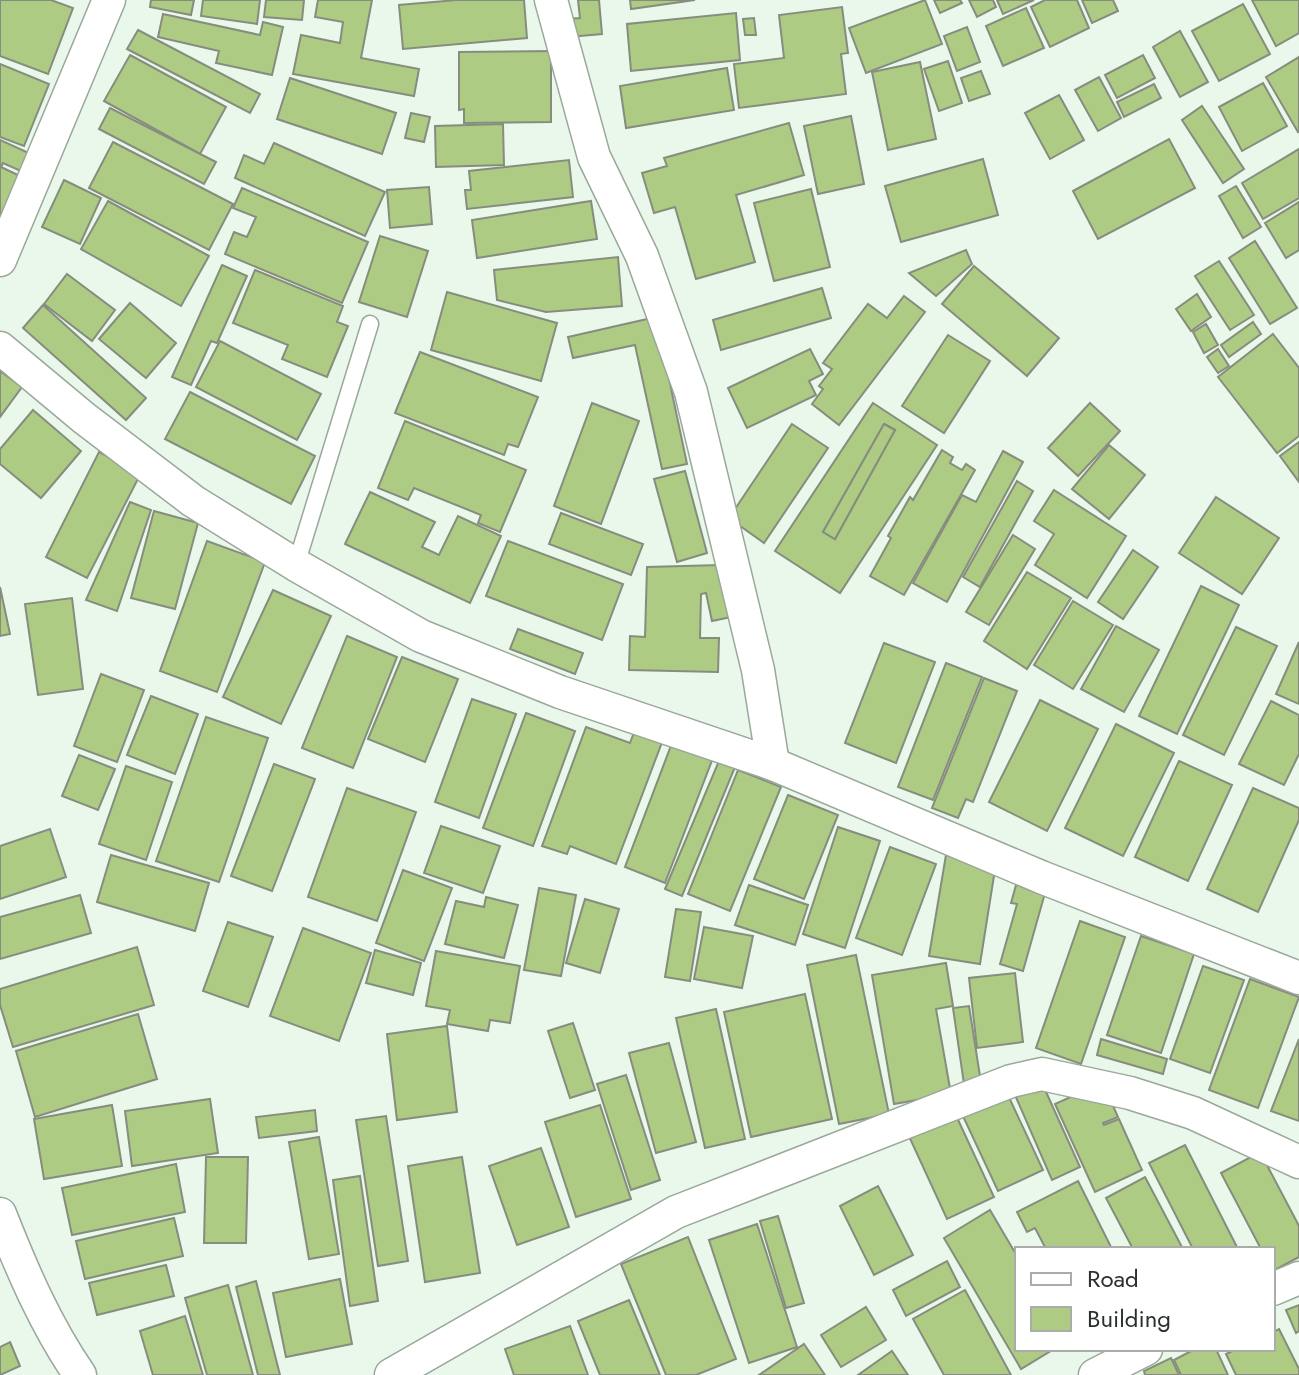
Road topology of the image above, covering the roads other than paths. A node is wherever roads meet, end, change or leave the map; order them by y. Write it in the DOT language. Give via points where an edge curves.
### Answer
graph roads {
  1 [pos="109,0"];
  2 [pos="551,0"];
  3 [pos="0,260"];
  4 [pos="370,324"];
  5 [pos="0,348"];
  6 [pos="296,565"];
  7 [pos="773,764"];
  8 [pos="1299,978"];
  9 [pos="1299,1162"];
  10 [pos="0,1214"];
  11 [pos="1299,1278"];
  12 [pos="1275,1288"];
  13 [pos="1142,1351"];
  14 [pos="80,1375"];
  15 [pos="391,1375"];
  16 [pos="1095,1375"];
  1 -- 3 [label="street"];
  2 -- 7 [label="street" via="594,157 642,256 691,392 758,670"];
  4 -- 6 [label="lane"];
  5 -- 6 [label="street" via="193,501"];
  6 -- 7 [label="street" via="421,636 560,692"];
  7 -- 8 [label="street"];
  9 -- 15 [label="street" via="1193,1113 1130,1093 1042,1074 1011,1081 676,1212"];
  10 -- 14 [label="street" via="61,1347"];
  11 -- 12 [label="street"];
  13 -- 16 [label="street"];
}
